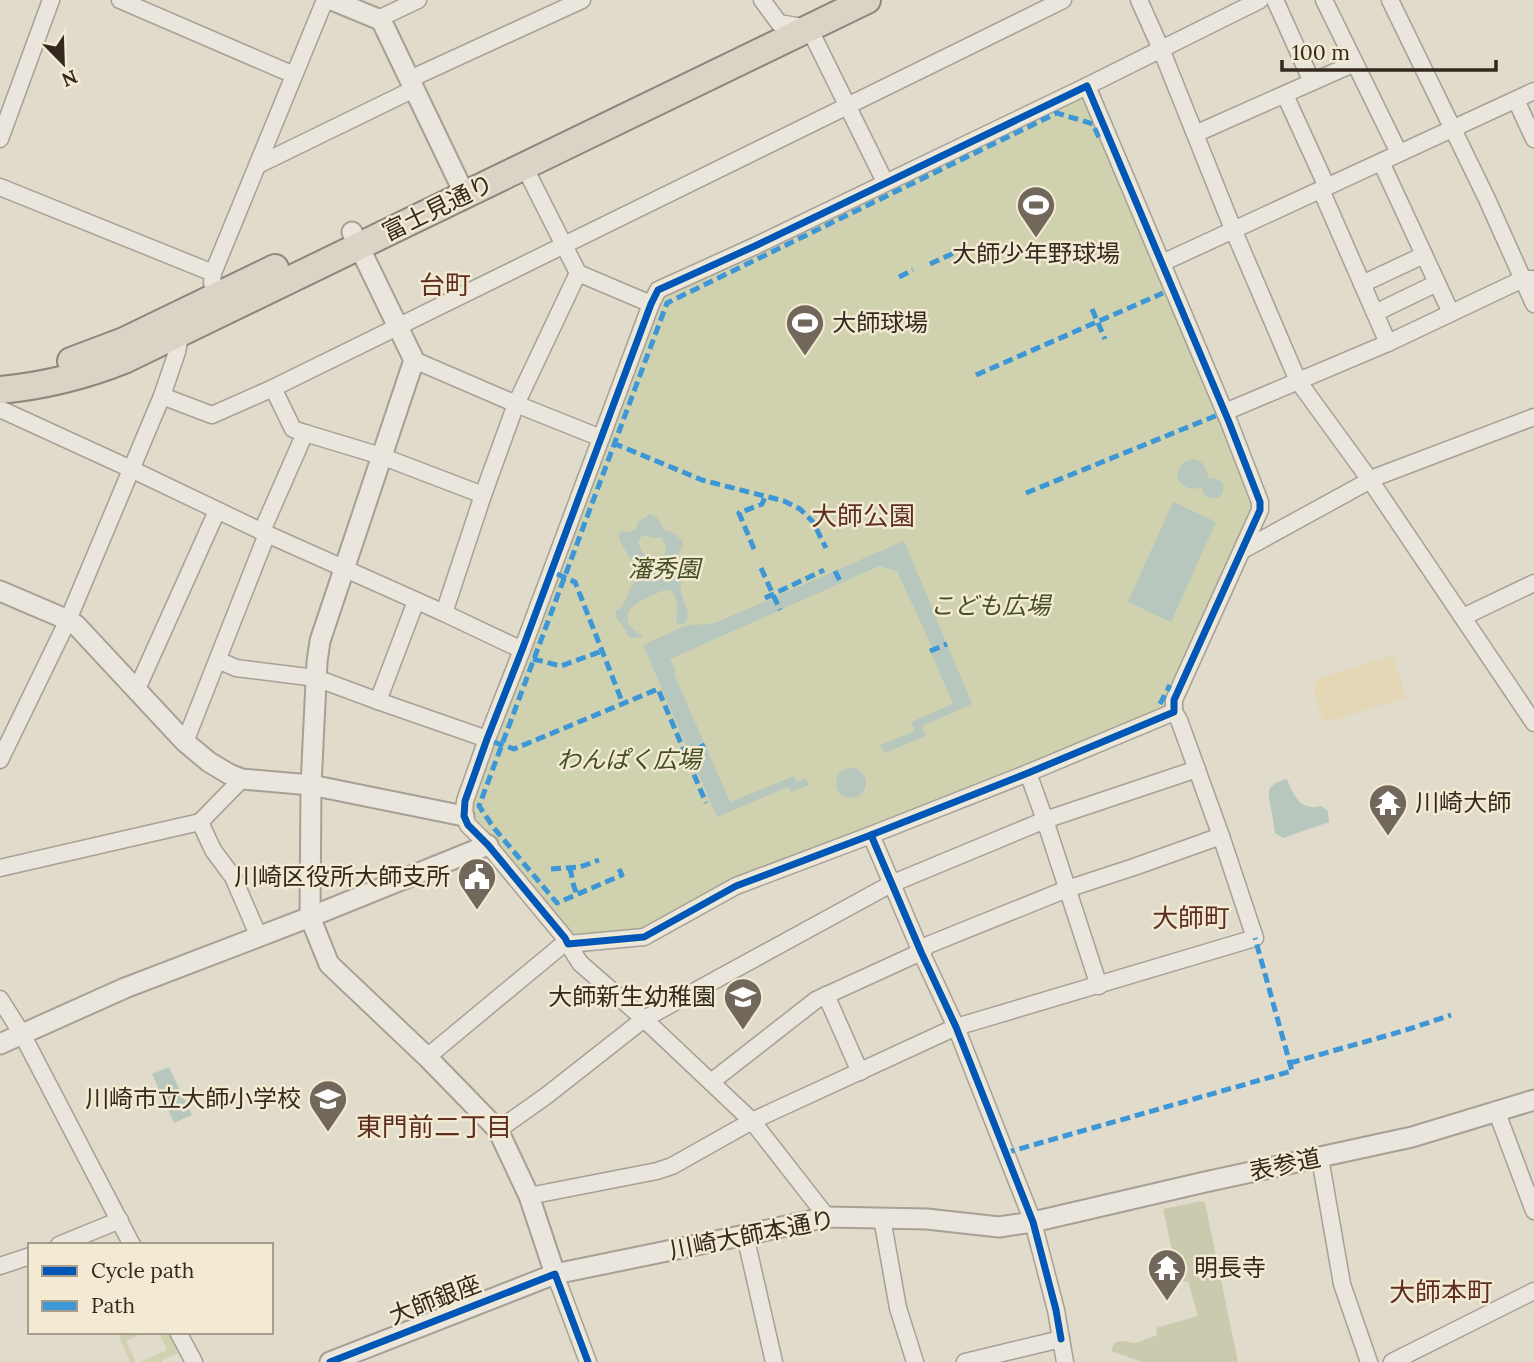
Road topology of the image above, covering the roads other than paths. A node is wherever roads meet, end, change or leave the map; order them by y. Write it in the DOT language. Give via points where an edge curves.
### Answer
graph roads {
  1 [pos="51,0"];
  2 [pos="120,0"];
  3 [pos="325,0"];
  4 [pos="332,0"];
  5 [pos="418,0"];
  6 [pos="582,0"];
  7 [pos="762,0"];
  8 [pos="829,0"];
  9 [pos="867,0"];
  10 [pos="1063,0"];
  11 [pos="1139,0"];
  12 [pos="1260,0"];
  13 [pos="1275,0"];
  14 [pos="1324,0"];
  15 [pos="1410,0"];
  16 [pos="1392,4"];
  17 [pos="378,19"];
  18 [pos="779,23"];
  19 [pos="809,28"];
  20 [pos="1161,49"];
  21 [pos="1355,63"];
  22 [pos="294,75"];
  23 [pos="1312,82"];
  24 [pos="412,84"];
  25 [pos="1087,86"];
  26 [pos="1534,91"];
  27 [pos="1285,95"];
  28 [pos="1516,100"];
  29 [pos="848,105"];
  30 [pos="1451,128"];
  31 [pos="1195,134"];
  32 [pos="0,139"];
  33 [pos="1534,139"];
  34 [pos="1399,153"];
  35 [pos="1381,162"];
  36 [pos="258,165"];
  37 [pos="524,166"];
  38 [pos="885,182"];
  39 [pos="0,187"];
  40 [pos="462,187"];
  41 [pos="1324,189"];
  42 [pos="1233,229"];
  43 [pos="356,239"];
  44 [pos="564,244"];
  45 [pos="1424,255"];
  46 [pos="1162,263"];
  47 [pos="578,273"];
  48 [pos="1529,279"];
  49 [pos="1437,283"];
  50 [pos="215,284"];
  51 [pos="1362,284"];
  52 [pos="651,304"];
  53 [pos="1534,304"];
  54 [pos="1375,313"];
  55 [pos="1451,313"];
  56 [pos="398,326"];
  57 [pos="180,335"];
  58 [pos="1388,343"];
  59 [pos="414,360"];
  60 [pos="0,372"];
  61 [pos="1298,381"];
  62 [pos="272,388"];
  63 [pos="0,390"];
  64 [pos="162,396"];
  65 [pos="516,404"];
  66 [pos="0,410"];
  67 [pos="1224,412"];
  68 [pos="1534,417"];
  69 [pos="305,433"];
  70 [pos="601,438"];
  71 [pos="381,456"];
  72 [pos="131,469"];
  73 [pos="1370,480"];
  74 [pos="483,495"];
  75 [pos="217,511"];
  76 [pos="264,532"];
  77 [pos="1243,550"];
  78 [pos="344,568"];
  79 [pos="1534,583"];
  80 [pos="0,591"];
  81 [pos="416,601"];
  82 [pos="444,613"];
  83 [pos="1463,617"];
  84 [pos="68,620"];
  85 [pos="522,650"];
  86 [pos="218,660"];
  87 [pos="316,678"];
  88 [pos="137,689"];
  89 [pos="378,701"];
  90 [pos="1529,703"];
  91 [pos="1174,712"];
  92 [pos="1534,723"];
  93 [pos="487,739"];
  94 [pos="185,742"];
  95 [pos="0,759"];
  96 [pos="1197,769"];
  97 [pos="1028,773"];
  98 [pos="242,779"];
  99 [pos="312,785"];
  100 [pos="464,816"];
  101 [pos="1045,820"];
  102 [pos="200,822"];
  103 [pos="872,835"];
  104 [pos="1221,836"];
  105 [pos="488,845"];
  106 [pos="0,868"];
  107 [pos="891,884"];
  108 [pos="1067,889"];
  109 [pos="310,917"];
  110 [pos="259,937"];
  111 [pos="567,942"];
  112 [pos="921,952"];
  113 [pos="1099,986"];
  114 [pos="827,995"];
  115 [pos="0,999"];
  116 [pos="644,1019"];
  117 [pos="956,1027"];
  118 [pos="22,1034"];
  119 [pos="0,1044"];
  120 [pos="427,1056"];
  121 [pos="860,1072"];
  122 [pos="711,1082"];
  123 [pos="1534,1100"];
  124 [pos="1496,1110"];
  125 [pos="752,1121"];
  126 [pos="498,1130"];
  127 [pos="1320,1157"];
  128 [pos="529,1196"];
  129 [pos="1534,1211"];
  130 [pos="827,1217"];
  131 [pos="882,1218"];
  132 [pos="120,1220"];
  133 [pos="1033,1222"];
  134 [pos="745,1235"];
  135 [pos="64,1243"];
  136 [pos="131,1243"];
  137 [pos="28,1257"];
  138 [pos="0,1266"];
  139 [pos="555,1274"];
  140 [pos="1534,1291"];
  141 [pos="179,1334"];
  142 [pos="1060,1339"];
  143 [pos="194,1362"];
  144 [pos="330,1362"];
  145 [pos="587,1362"];
  146 [pos="774,1362"];
  147 [pos="915,1362"];
  148 [pos="965,1362"];
  149 [pos="1065,1362"];
  150 [pos="1369,1362"];
  151 [pos="1392,1362"];
  1 -- 32 [label="street"];
  2 -- 22 [label="street"];
  3 -- 22 [label="street"];
  4 -- 17 [label="street"];
  5 -- 17 [label="street"];
  6 -- 24 [label="street"];
  7 -- 18 [label="street"];
  8 -- 18 [label="highway, 富士見通り"];
  9 -- 19 [label="highway, 富士見通り"];
  10 -- 29 [label="street"];
  11 -- 20 [label="street"];
  12 -- 20 [label="street"];
  13 -- 23 [label="street"];
  14 -- 21 [label="street"];
  15 -- 16 [label="street"];
  16 -- 30 [label="street"];
  17 -- 24 [label="street"];
  18 -- 19 [label="street"];
  18 -- 40 [label="highway, 富士見通り"];
  19 -- 29 [label="street"];
  19 -- 37 [label="highway, 富士見通り"];
  20 -- 25 [label="street"];
  20 -- 31 [label="street"];
  21 -- 23 [label="street"];
  21 -- 34 [label="street"];
  22 -- 36 [label="street"];
  23 -- 27 [label="street"];
  24 -- 36 [label="street"];
  24 -- 40 [label="street"];
  25 -- 38 [label="street"];
  25 -- 46 [label="street"];
  26 -- 28 [label="street"];
  27 -- 31 [label="street"];
  27 -- 41 [label="street"];
  28 -- 30 [label="street"];
  28 -- 33 [label="street"];
  29 -- 38 [label="street"];
  29 -- 44 [label="street"];
  30 -- 34 [label="street"];
  30 -- 48 [label="street"];
  31 -- 42 [label="street"];
  34 -- 35 [label="street"];
  35 -- 41 [label="street"];
  35 -- 45 [label="street"];
  36 -- 50 [label="street"];
  37 -- 40 [label="highway, 富士見通り"];
  37 -- 44 [label="street"];
  38 -- 52 [label="street" via="658,290"];
  39 -- 50 [label="street"];
  40 -- 43 [label="highway, 富士見通り"];
  41 -- 42 [label="street"];
  41 -- 51 [label="street"];
  42 -- 46 [label="street"];
  42 -- 61 [label="street"];
  43 -- 50 [label="highway, 富士見通り"];
  43 -- 56 [label="street"];
  43 -- 57 [label="highway, 富士見通り"];
  44 -- 47 [label="street"];
  44 -- 56 [label="street"];
  45 -- 49 [label="street"];
  45 -- 51 [label="street"];
  46 -- 67 [label="street"];
  47 -- 52 [label="street"];
  47 -- 65 [label="street"];
  48 -- 53 [label="street"];
  48 -- 55 [label="street"];
  49 -- 54 [label="street"];
  49 -- 55 [label="street"];
  50 -- 60 [label="highway, 富士見通り" via="124,341 68,362"];
  51 -- 54 [label="street"];
  52 -- 70 [label="street"];
  54 -- 58 [label="street"];
  55 -- 58 [label="street"];
  56 -- 59 [label="street"];
  56 -- 62 [label="street"];
  57 -- 63 [label="highway, 富士見通り" via="77,377"];
  57 -- 64 [label="street"];
  58 -- 61 [label="street"];
  59 -- 65 [label="street"];
  59 -- 71 [label="street"];
  61 -- 67 [label="street"];
  61 -- 73 [label="street"];
  62 -- 64 [label="street" via="212,415"];
  62 -- 69 [label="street" via="293,429"];
  64 -- 72 [label="street"];
  65 -- 70 [label="street"];
  65 -- 74 [label="street"];
  66 -- 72 [label="street"];
  67 -- 77 [label="street" via="1260,502"];
  68 -- 73 [label="street"];
  69 -- 71 [label="street"];
  69 -- 76 [label="street"];
  70 -- 85 [label="street"];
  71 -- 74 [label="street"];
  71 -- 78 [label="street"];
  72 -- 75 [label="street"];
  72 -- 84 [label="street"];
  73 -- 77 [label="street"];
  73 -- 83 [label="street"];
  74 -- 82 [label="street"];
  75 -- 76 [label="street"];
  75 -- 88 [label="street"];
  76 -- 78 [label="street"];
  76 -- 86 [label="street"];
  77 -- 91 [label="street" via="1174,700"];
  78 -- 81 [label="street"];
  78 -- 87 [label="street" via="320,641"];
  79 -- 83 [label="street"];
  80 -- 84 [label="street"];
  81 -- 82 [label="street"];
  81 -- 89 [label="street"];
  82 -- 85 [label="street"];
  83 -- 90 [label="street"];
  84 -- 88 [label="street"];
  84 -- 95 [label="street"];
  85 -- 93 [label="street"];
  86 -- 87 [label="street" via="236,668"];
  86 -- 94 [label="street"];
  87 -- 89 [label="street"];
  87 -- 99 [label="street"];
  88 -- 94 [label="street"];
  89 -- 93 [label="street"];
  90 -- 92 [label="street"];
  91 -- 96 [label="street"];
  91 -- 97 [label="street"];
  93 -- 100 [label="street"];
  94 -- 98 [label="street" via="209,762"];
  96 -- 101 [label="street"];
  96 -- 104 [label="street"];
  97 -- 101 [label="street"];
  97 -- 103 [label="street"];
  98 -- 99 [label="street"];
  98 -- 102 [label="street"];
  99 -- 100 [label="street"];
  99 -- 109 [label="street"];
  100 -- 105 [label="street"];
  101 -- 107 [label="street"];
  101 -- 108 [label="street"];
  102 -- 106 [label="street"];
  102 -- 110 [label="street" via="233,877"];
  103 -- 107 [label="street"];
  103 -- 111 [label="street" via="736,886 644,937"];
  104 -- 108 [label="street"];
  104 -- 113 [label="street" via="1255,938"];
  105 -- 109 [label="street"];
  105 -- 111 [label="street"];
  107 -- 112 [label="street"];
  107 -- 116 [label="street"];
  108 -- 112 [label="street" via="928,945"];
  108 -- 113 [label="street"];
  109 -- 110 [label="street"];
  109 -- 120 [label="street" via="329,964"];
  110 -- 118 [label="street" via="125,988"];
  111 -- 116 [label="street" via="580,963"];
  111 -- 120 [label="street"];
  112 -- 114 [label="street"];
  112 -- 117 [label="street"];
  113 -- 117 [label="street"];
  114 -- 121 [label="street"];
  114 -- 122 [label="street"];
  115 -- 118 [label="street"];
  116 -- 122 [label="street"];
  116 -- 126 [label="street"];
  117 -- 121 [label="street"];
  117 -- 133 [label="street"];
  118 -- 119 [label="street"];
  118 -- 132 [label="street"];
  120 -- 126 [label="street"];
  121 -- 125 [label="street"];
  122 -- 125 [label="street"];
  123 -- 124 [label="street, 表参道"];
  124 -- 127 [label="street, 表参道" via="1412,1137"];
  124 -- 129 [label="street"];
  125 -- 128 [label="street" via="672,1166"];
  125 -- 130 [label="street"];
  126 -- 128 [label="street"];
  127 -- 133 [label="street, 表参道"];
  127 -- 150 [label="street" via="1342,1284"];
  128 -- 139 [label="street"];
  130 -- 131 [label="street, 川崎大師本通り"];
  130 -- 134 [label="street, 川崎大師本通り"];
  131 -- 133 [label="street, 川崎大師本通り" via="999,1227"];
  131 -- 147 [label="street" via="898,1308"];
  132 -- 135 [label="street"];
  132 -- 136 [label="street"];
  133 -- 142 [label="street"];
  134 -- 139 [label="street, 川崎大師本通り"];
  134 -- 146 [label="street"];
  137 -- 138 [label="street"];
  139 -- 144 [label="street, 大師銀座"];
  139 -- 145 [label="street"];
  140 -- 151 [label="street"];
  141 -- 143 [label="street"];
  142 -- 148 [label="street"];
  142 -- 149 [label="street"];
}
